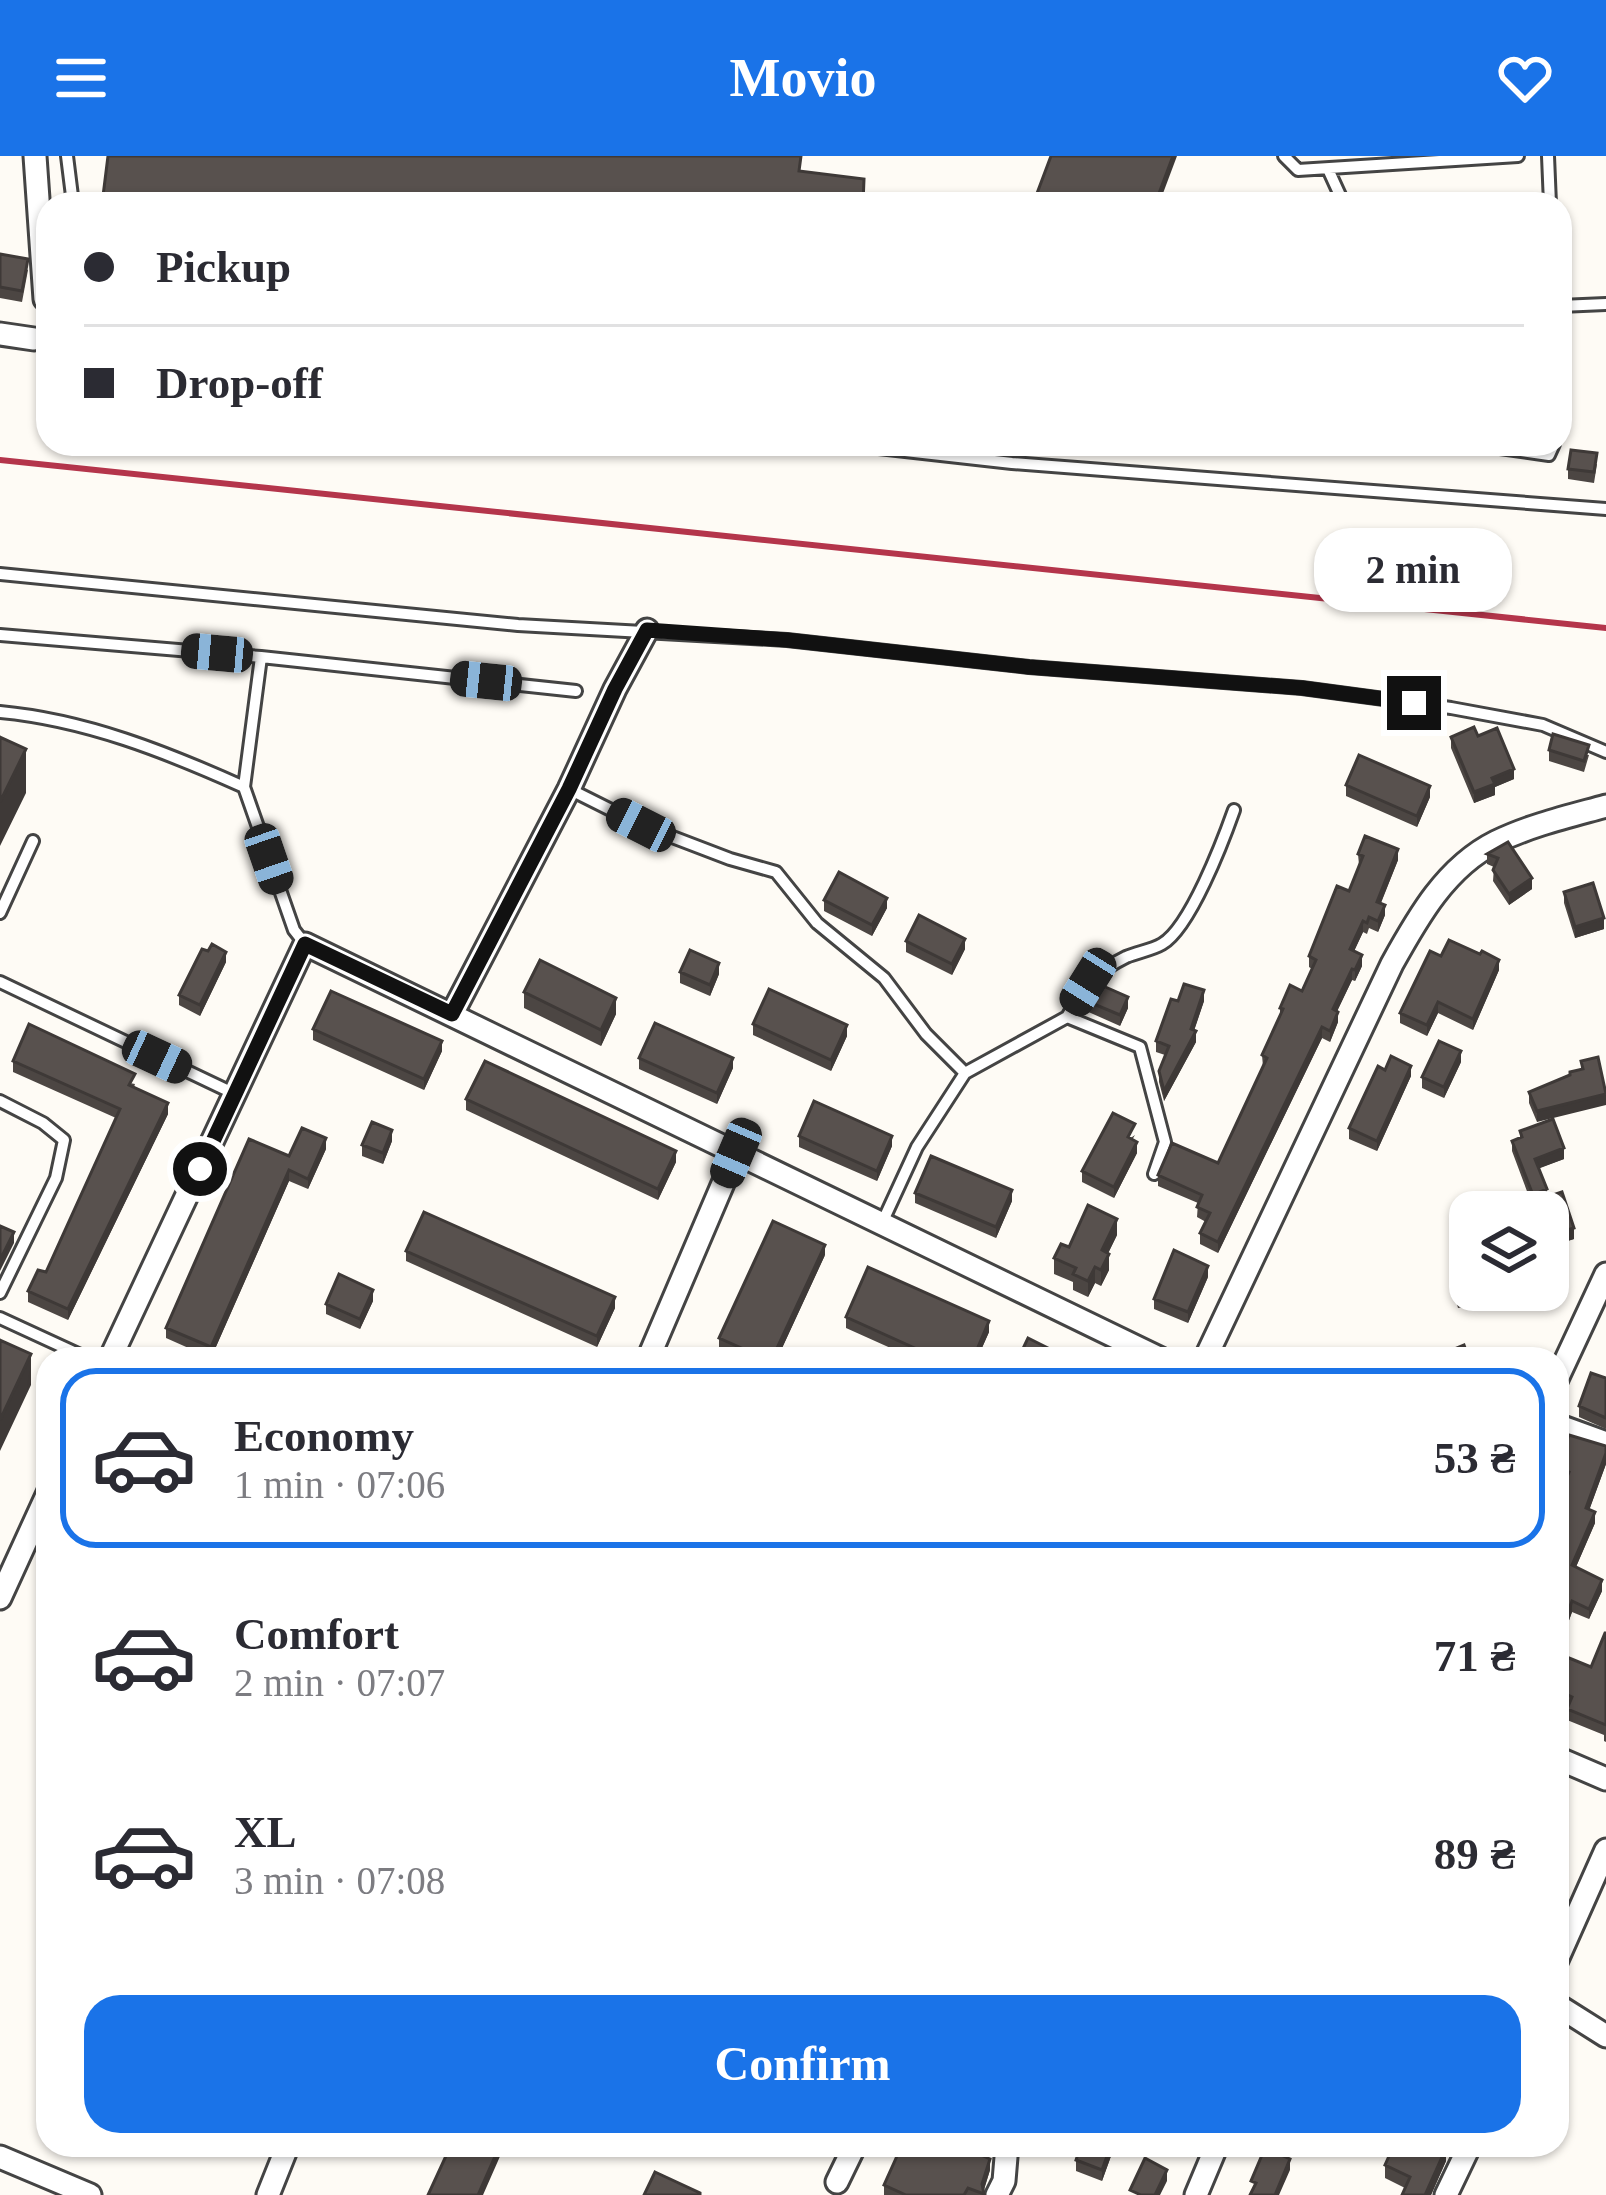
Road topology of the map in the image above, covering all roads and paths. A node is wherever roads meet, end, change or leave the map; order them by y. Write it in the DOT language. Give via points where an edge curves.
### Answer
graph roads {
  1 [pos="35,156"];
  2 [pos="67,156"];
  3 [pos="1285,156"];
  4 [pos="1518,156"];
  5 [pos="1548,156"];
  6 [pos="1328,169"];
  7 [pos="38,192"];
  8 [pos="72,192"];
  9 [pos="1339,192"];
  10 [pos="1550,192"];
  11 [pos="1606,304"];
  12 [pos="1572,305"];
  13 [pos="0,334"];
  14 [pos="34,339"];
  15 [pos="950,456"];
  16 [pos="1606,509"];
  17 [pos="0,574"];
  18 [pos="647,630"];
  19 [pos="0,635"];
  20 [pos="261,657"];
  21 [pos="576,691"];
  22 [pos="0,712"];
  23 [pos="1606,752"];
  24 [pos="244,787"];
  25 [pos="569,789"];
  26 [pos="1606,806"];
  27 [pos="1234,810"];
  28 [pos="33,841"];
  29 [pos="0,913"];
  30 [pos="305,944"];
  31 [pos="0,982"];
  32 [pos="452,1014"];
  33 [pos="1066,1017"];
  34 [pos="965,1073"];
  35 [pos="235,1094"];
  36 [pos="0,1102"];
  37 [pos="736,1153"];
  38 [pos="1154,1174"];
  39 [pos="882,1223"];
  40 [pos="1606,1274"];
  41 [pos="0,1293"];
  42 [pos="0,1318"];
  43 [pos="62,1347"];
  44 [pos="116,1347"];
  45 [pos="653,1347"];
  46 [pos="1136,1347"];
  47 [pos="1211,1347"];
  48 [pos="1569,1353"];
  49 [pos="1569,1429"];
  50 [pos="1606,1443"];
  51 [pos="36,1519"];
  52 [pos="0,1598"];
  53 [pos="1569,1763"];
  54 [pos="1606,1780"];
  55 [pos="1606,1850"];
  56 [pos="1569,1933"];
  57 [pos="1569,2013"];
  58 [pos="1606,2036"];
  59 [pos="0,2157"];
  60 [pos="283,2157"];
  61 [pos="849,2157"];
  62 [pos="1006,2157"];
  63 [pos="1212,2157"];
  64 [pos="1464,2157"];
  65 [pos="837,2182"];
  66 [pos="90,2195"];
  67 [pos="268,2195"];
  68 [pos="998,2195"];
  69 [pos="1196,2195"];
  70 [pos="1446,2195"];
  1 -- 7 [label="street"];
  2 -- 8 [label="lane"];
  3 -- 6 [label="lane" via="1298,170"];
  4 -- 6 [label="lane"];
  5 -- 10 [label="lane"];
  6 -- 9 [label="lane"];
  11 -- 12 [label="lane"];
  13 -- 14 [label="street"];
  15 -- 16 [label="lane"];
  17 -- 18 [label="lane" via="518,625"];
  18 -- 23 [label="lane" via="1323,691 1543,725"];
  18 -- 25 [label="street"];
  19 -- 20 [label="lane"];
  20 -- 21 [label="lane"];
  20 -- 24 [label="lane"];
  22 -- 24 [label="lane" via="122,737"];
  24 -- 30 [label="lane"];
  25 -- 32 [label="street"];
  25 -- 34 [label="lane" via="641,825 776,872 818,923 884,978"];
  26 -- 47 [label="street" via="1494,843 1454,873 1420,914"];
  27 -- 33 [label="lane" via="1215,863 1166,943 1088,982"];
  28 -- 29 [label="lane"];
  30 -- 32 [label="street"];
  30 -- 35 [label="street"];
  31 -- 35 [label="lane"];
  32 -- 37 [label="street"];
  33 -- 34 [label="lane"];
  33 -- 38 [label="lane" via="1140,1047 1165,1142"];
  34 -- 39 [label="lane" via="916,1147"];
  35 -- 44 [label="street"];
  36 -- 41 [label="lane" via="64,1140 56,1178"];
  37 -- 39 [label="street"];
  37 -- 45 [label="street"];
  39 -- 46 [label="street"];
  40 -- 48 [label="street"];
  42 -- 43 [label="lane"];
  49 -- 50 [label="street"];
  51 -- 52 [label="street"];
  53 -- 54 [label="street"];
  55 -- 56 [label="street"];
  57 -- 58 [label="street"];
  59 -- 66 [label="street"];
  60 -- 67 [label="street"];
  61 -- 65 [label="street"];
  62 -- 68 [label="street"];
  63 -- 69 [label="street"];
  64 -- 70 [label="street"];
}
